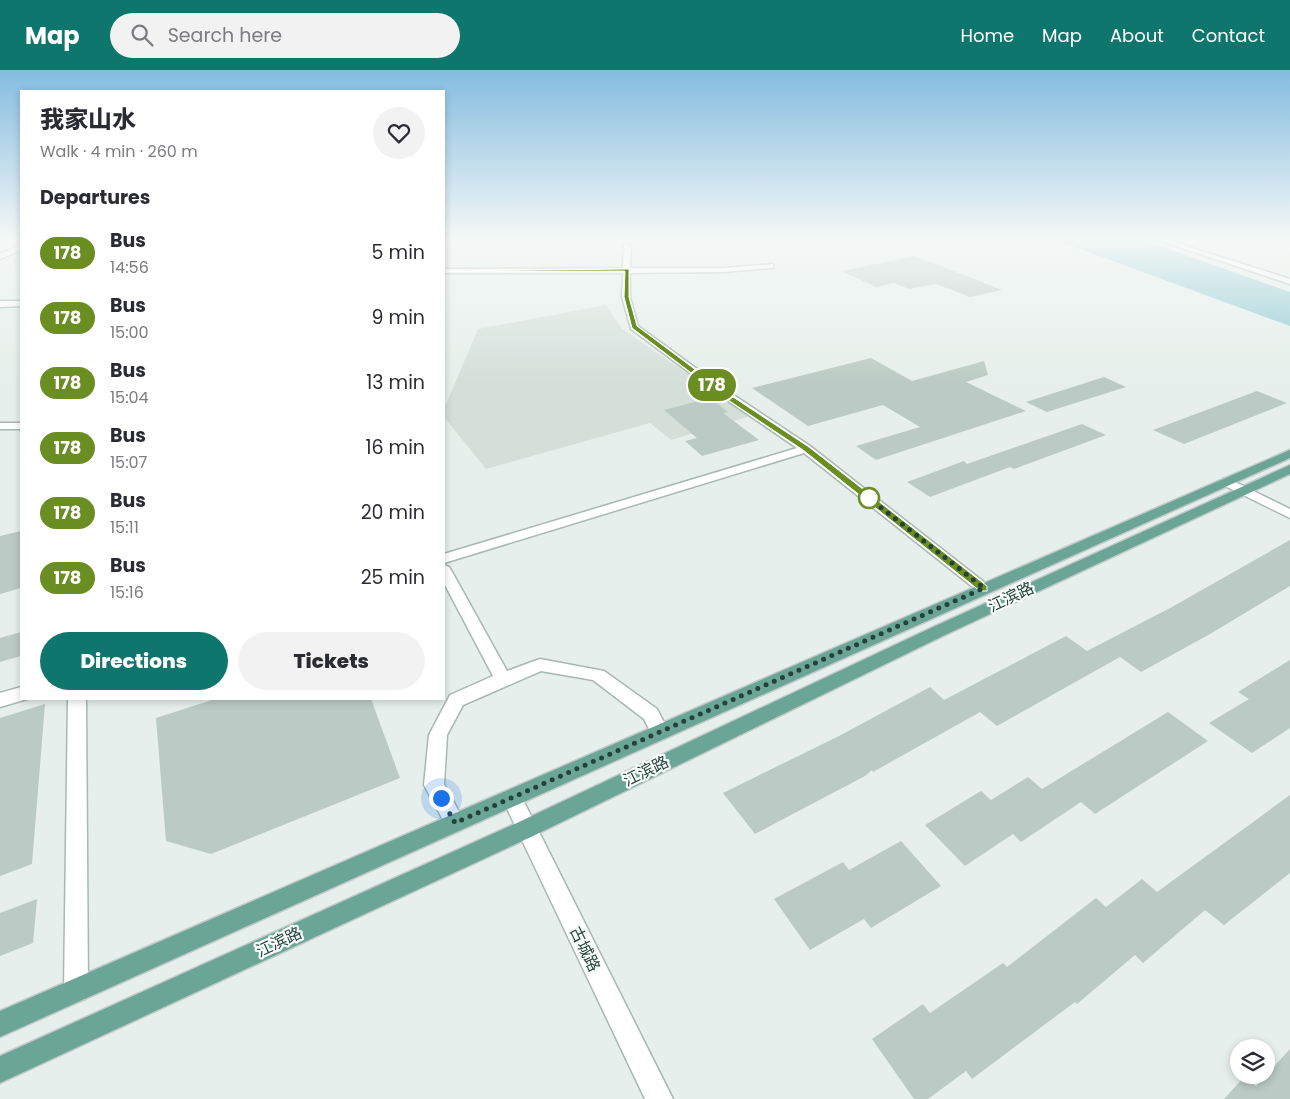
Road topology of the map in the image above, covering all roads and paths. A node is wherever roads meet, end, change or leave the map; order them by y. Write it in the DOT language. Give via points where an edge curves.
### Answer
graph roads {
  1 [pos="626,287"];
  2 [pos="0,304"];
  3 [pos="20,304"];
  4 [pos="0,426"];
  5 [pos="20,426"];
  6 [pos="806,449"];
  7 [pos="1290,454"];
  8 [pos="1290,469"];
  9 [pos="1235,486"];
  10 [pos="1290,514"];
  11 [pos="445,559"];
  12 [pos="445,572"];
  13 [pos="984,588"];
  14 [pos="503,679"];
  15 [pos="20,694"];
  16 [pos="0,700"];
  17 [pos="77,700"];
  18 [pos="660,732"];
  19 [pos="512,798"];
  20 [pos="455,823"];
  21 [pos="526,829"];
  22 [pos="76,990"];
  23 [pos="0,1024"];
  24 [pos="0,1070"];
  25 [pos="659,1099"];
  1 -- 6 [label="street" via="634,327"];
  2 -- 3 [label="street"];
  4 -- 5 [label="street"];
  6 -- 11 [label="street"];
  6 -- 13 [label="street"];
  7 -- 9 [label="main road, 江滨路"];
  8 -- 9 [label="main road, 江滨路"];
  9 -- 10 [label="street"];
  9 -- 13 [label="main road, 江滨路"];
  9 -- 21 [label="main road, 江滨路"];
  12 -- 14 [label="street"];
  13 -- 18 [label="main road, 江滨路"];
  14 -- 18 [label="street" via="540,665 598,675 651,714"];
  14 -- 20 [label="street" via="456,700 438,735 434,785"];
  15 -- 16 [label="street"];
  17 -- 22 [label="street"];
  18 -- 19 [label="main road, 江滨路"];
  19 -- 20 [label="main road, 江滨路"];
  19 -- 21 [label="street, 古城路"];
  20 -- 22 [label="main road, 江滨路"];
  21 -- 24 [label="main road, 江滨路"];
  21 -- 25 [label="street, 古城路"];
  22 -- 23 [label="main road, 江滨路"];
}
